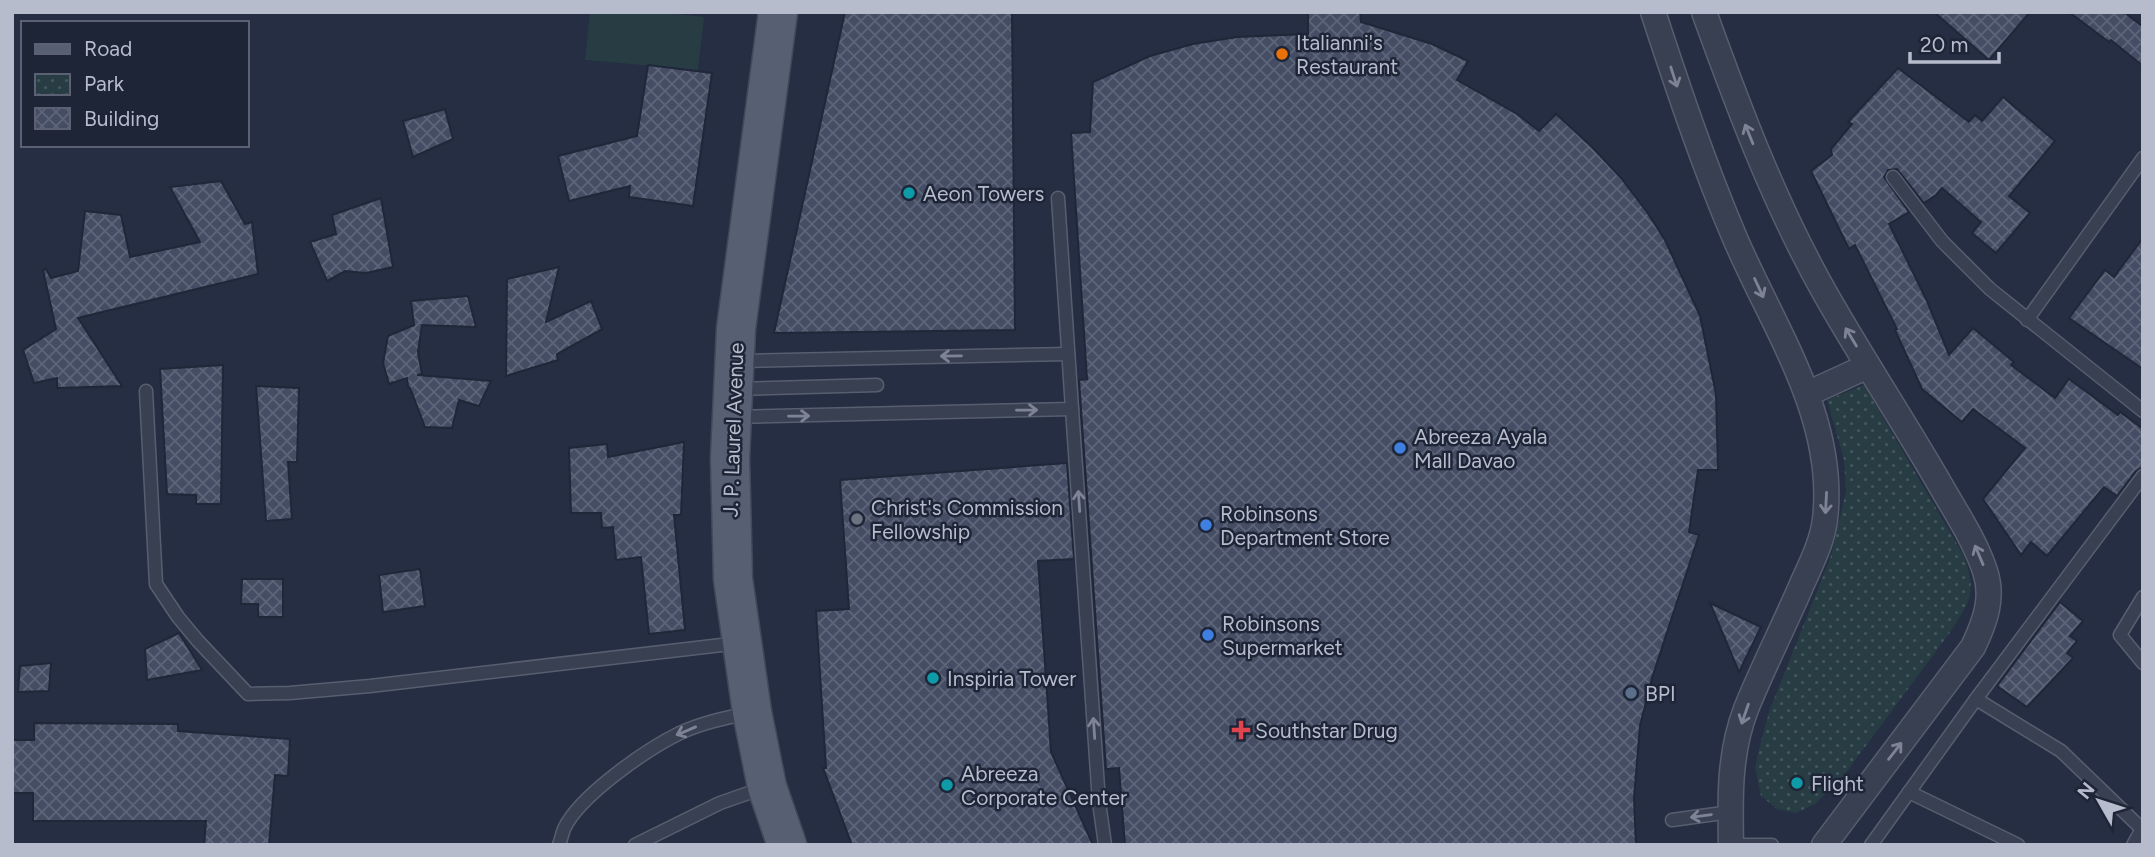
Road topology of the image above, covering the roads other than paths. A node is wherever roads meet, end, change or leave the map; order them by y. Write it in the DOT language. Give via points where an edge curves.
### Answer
graph roads {
  1 [pos="778,12"];
  2 [pos="1653,12"];
  3 [pos="1660,12"];
  4 [pos="1673,12"];
  5 [pos="1704,12"];
  6 [pos="2143,158"];
  7 [pos="1893,177"];
  8 [pos="1058,198"];
  9 [pos="2027,320"];
  10 [pos="1068,354"];
  11 [pos="1868,366"];
  12 [pos="877,385"];
  13 [pos="732,389"];
  14 [pos="146,391"];
  15 [pos="1807,394"];
  16 [pos="1072,409"];
  17 [pos="2143,411"];
  18 [pos="2143,476"];
  19 [pos="2143,597"];
  20 [pos="743,642"];
  21 [pos="2143,663"];
  22 [pos="1976,699"];
  23 [pos="752,712"];
  24 [pos="767,787"];
  25 [pos="1909,792"];
  26 [pos="1730,812"];
  27 [pos="1672,820"];
  28 [pos="2142,830"];
  29 [pos="559,845"];
  30 [pos="635,845"];
  31 [pos="787,845"];
  32 [pos="1105,845"];
  33 [pos="1730,845"];
  34 [pos="1772,845"];
  35 [pos="1824,845"];
  36 [pos="1871,845"];
  37 [pos="2018,845"];
  38 [pos="2133,845"];
  1 -- 13 [label="main road, J. P. Laurel Avenue"];
  2 -- 15 [label="street, one-way" via="1688,119 1735,238"];
  3 -- 4 [label="street"];
  11 -- 5 [label="street, one-way" via="1788,226"];
  6 -- 9 [label="lane"];
  7 -- 9 [label="lane" via="1942,241"];
  8 -- 10 [label="lane"];
  9 -- 17 [label="lane"];
  10 -- 13 [label="lane, one-way"];
  10 -- 16 [label="lane"];
  11 -- 15 [label="street"];
  35 -- 11 [label="street, one-way" via="1973,647 1990,597 1976,548"];
  12 -- 13 [label="lane"];
  13 -- 16 [label="lane, one-way"];
  13 -- 20 [label="main road, J. P. Laurel Avenue" via="730,525"];
  14 -- 20 [label="lane" via="156,584 198,641 248,694 382,685"];
  15 -- 26 [label="street, one-way" via="1827,480 1825,522 1746,710 1734,750"];
  32 -- 16 [label="lane, one-way"];
  18 -- 22 [label="lane"];
  19 -- 21 [label="lane" via="2120,635"];
  20 -- 23 [label="main road, J. P. Laurel Avenue"];
  22 -- 25 [label="lane"];
  22 -- 28 [label="lane" via="2061,751"];
  23 -- 24 [label="main road, J. P. Laurel Avenue"];
  23 -- 29 [label="lane, one-way" via="707,722 656,746 576,811"];
  24 -- 30 [label="lane" via="720,803"];
  24 -- 31 [label="main road, J. P. Laurel Avenue"];
  25 -- 36 [label="lane"];
  25 -- 37 [label="lane"];
  26 -- 27 [label="lane, one-way"];
  26 -- 33 [label="street"];
  28 -- 38 [label="lane"];
  33 -- 34 [label="lane"];
}
